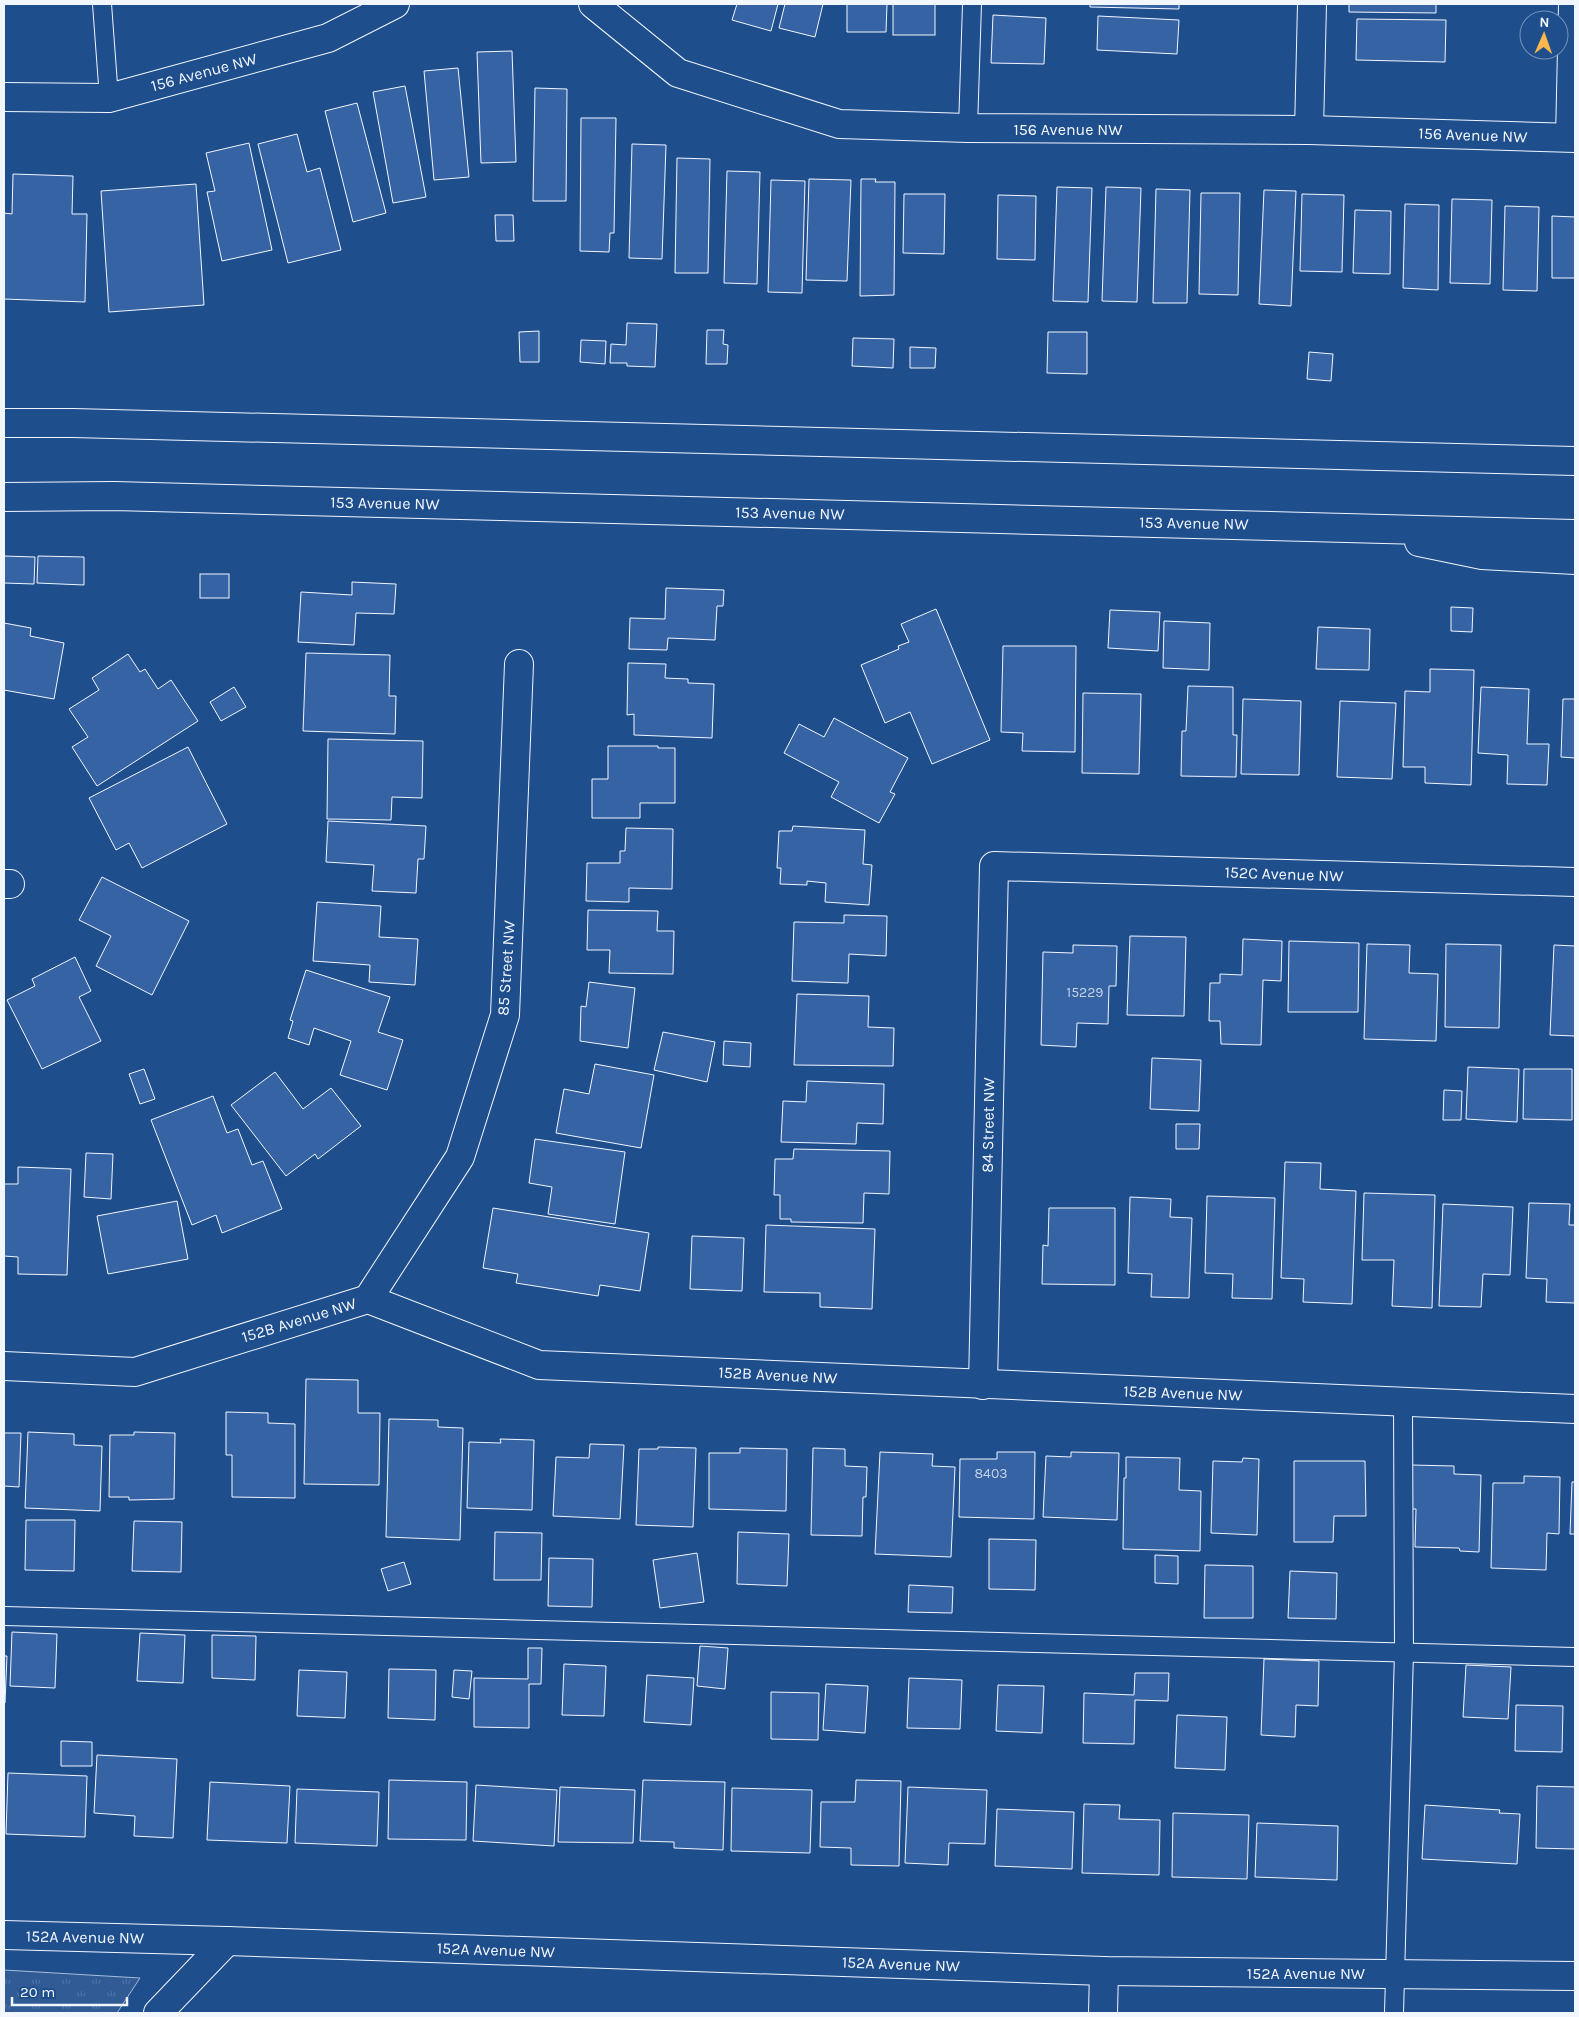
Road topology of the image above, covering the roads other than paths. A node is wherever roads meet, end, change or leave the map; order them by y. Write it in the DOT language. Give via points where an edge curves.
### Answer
graph roads {
  1 [pos="102,4"];
  2 [pos="395,4"];
  3 [pos="593,4"];
  4 [pos="972,4"];
  5 [pos="1312,4"];
  6 [pos="1568,4"];
  7 [pos="4,97"];
  8 [pos="109,98"];
  9 [pos="968,128"];
  10 [pos="1309,130"];
  11 [pos="1570,138"];
  12 [pos="4,423"];
  13 [pos="1575,461"];
  14 [pos="4,497"];
  15 [pos="1349,527"];
  16 [pos="1575,534"];
  17 [pos="1575,560"];
  18 [pos="519,664"];
  19 [pos="994,866"];
  20 [pos="1575,882"];
  21 [pos="368,1298"];
  22 [pos="4,1366"];
  23 [pos="983,1384"];
  24 [pos="1403,1402"];
  25 [pos="1575,1409"];
  26 [pos="4,1616"];
  27 [pos="1404,1652"];
  28 [pos="1575,1657"];
  29 [pos="4,1935"];
  30 [pos="227,1941"];
  31 [pos="1104,1971"];
  32 [pos="1396,1974"];
  33 [pos="1575,1976"];
  34 [pos="158,2013"];
  35 [pos="1103,2013"];
  36 [pos="1394,2013"];
  1 -- 8 [label="lane"];
  2 -- 8 [label="street, 156 Avenue NW" via="328,38"];
  3 -- 9 [label="street, 156 Avenue NW" via="678,73 839,124"];
  4 -- 9 [label="lane"];
  5 -- 10 [label="street"];
  6 -- 11 [label="lane"];
  7 -- 8 [label="street, 156 Avenue NW"];
  9 -- 10 [label="street, 156 Avenue NW"];
  10 -- 11 [label="street, 156 Avenue NW"];
  12 -- 13 [label="street"];
  14 -- 15 [label="street, 153 Avenue NW" via="114,496"];
  15 -- 16 [label="street, 153 Avenue NW"];
  15 -- 17 [label="street" via="1482,555"];
  18 -- 21 [label="street, 85 Street NW" via="505,1015 460,1157"];
  19 -- 20 [label="street, 152C Avenue NW"];
  19 -- 23 [label="street, 84 Street NW"];
  21 -- 22 [label="street, 152B Avenue NW" via="135,1372"];
  21 -- 23 [label="street, 152B Avenue NW" via="539,1365"];
  23 -- 24 [label="street, 152B Avenue NW"];
  24 -- 25 [label="street, 152B Avenue NW"];
  24 -- 27 [label="lane"];
  26 -- 27 [label="lane"];
  27 -- 28 [label="lane"];
  27 -- 32 [label="lane"];
  29 -- 30 [label="street, 152A Avenue NW"];
  30 -- 31 [label="street, 152A Avenue NW"];
  30 -- 34 [label="street"];
  31 -- 32 [label="street, 152A Avenue NW"];
  31 -- 35 [label="street"];
  32 -- 33 [label="street, 152A Avenue NW"];
  32 -- 36 [label="lane"];
}
